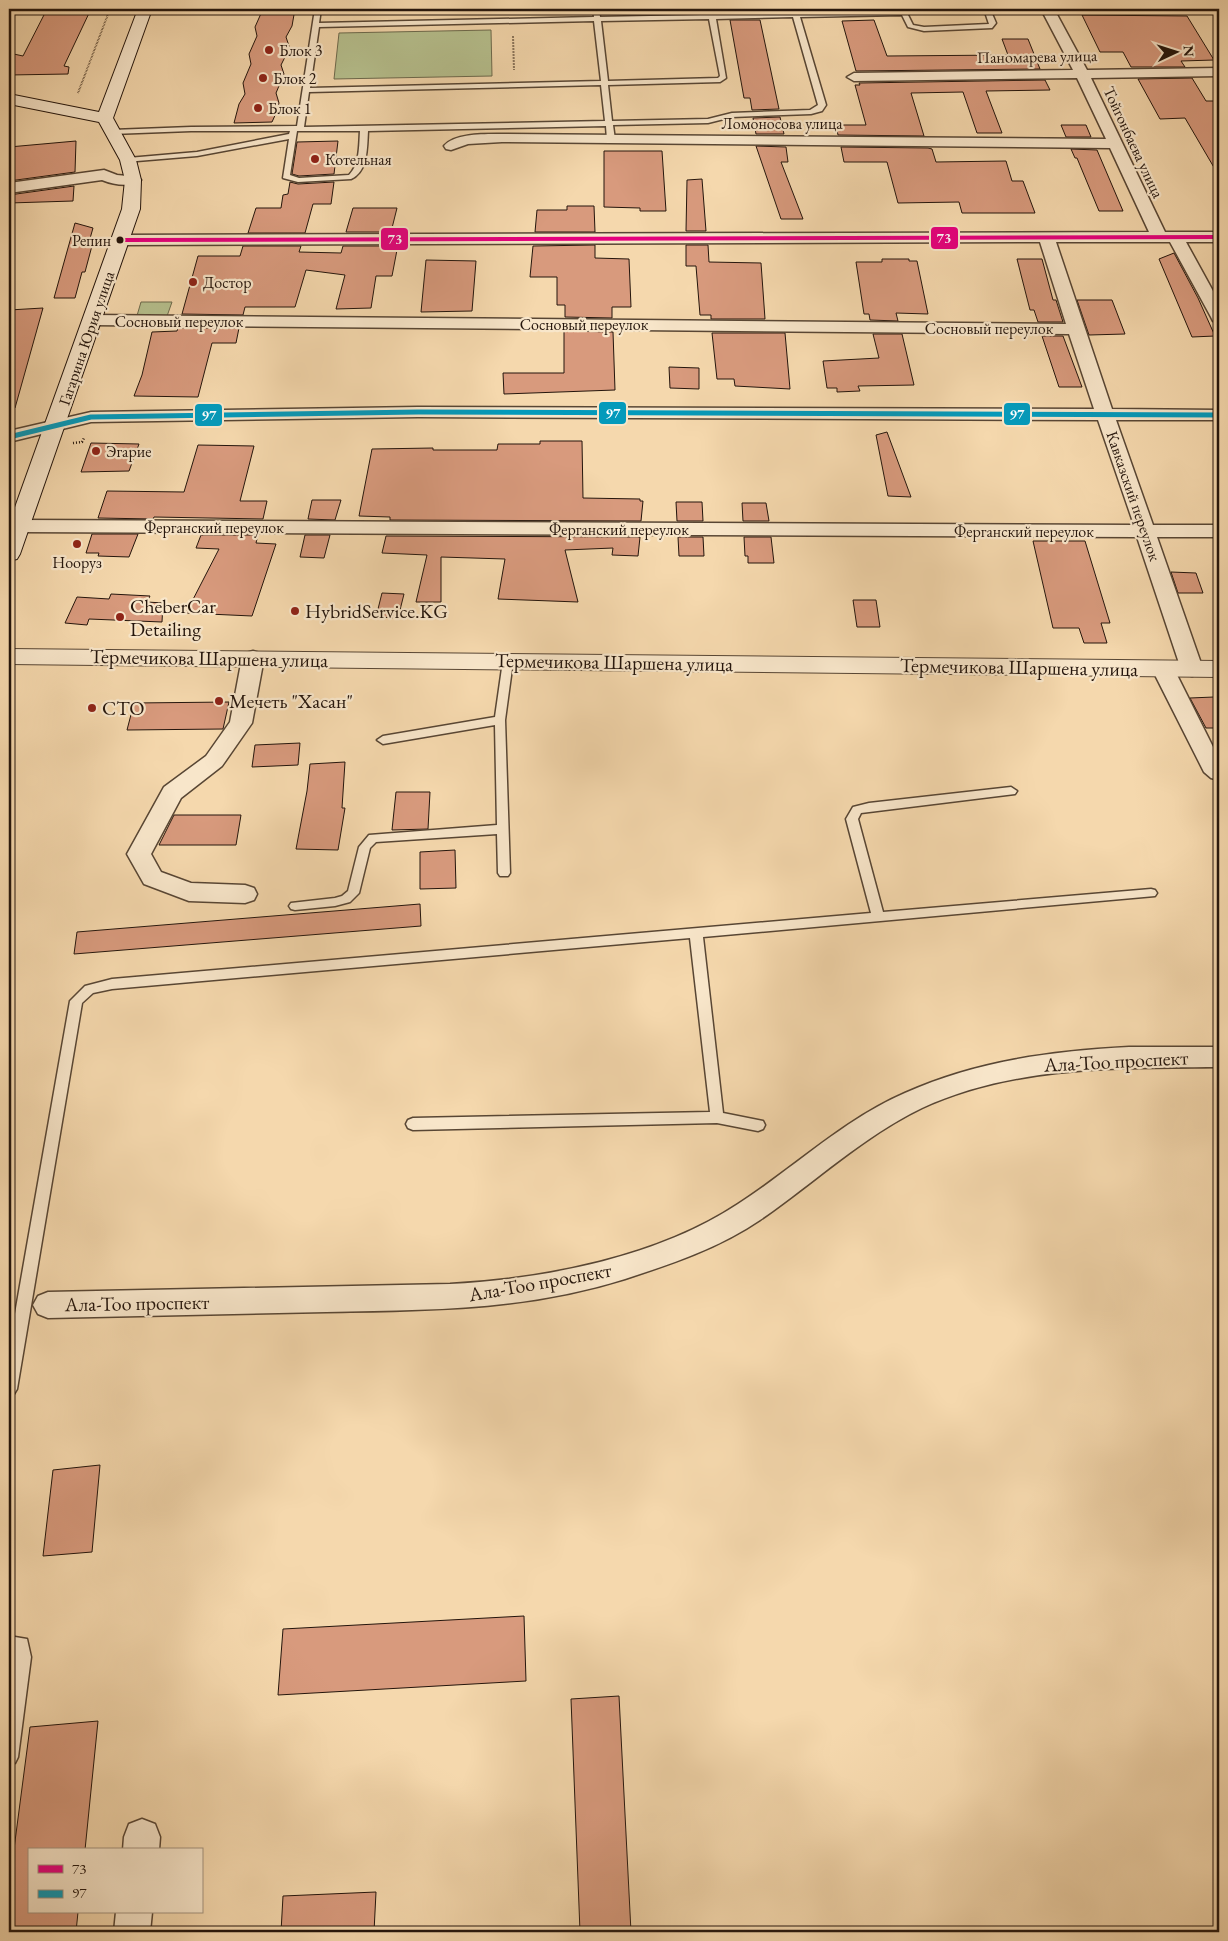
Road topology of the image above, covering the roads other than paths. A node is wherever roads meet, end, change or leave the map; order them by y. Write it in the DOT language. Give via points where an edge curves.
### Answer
graph roads {
  1 [pos="145,9"];
  2 [pos="318,9"];
  3 [pos="596,9"];
  4 [pos="987,9"];
  5 [pos="1048,9"];
  6 [pos="903,11"];
  7 [pos="796,15"];
  8 [pos="712,17"];
  9 [pos="598,19"];
  10 [pos="316,25"];
  11 [pos="1081,72"];
  12 [pos="1219,72"];
  13 [pos="854,77"];
  14 [pos="605,83"];
  15 [pos="306,90"];
  16 [pos="9,99"];
  17 [pos="609,123"];
  18 [pos="109,125"];
  19 [pos="364,129"];
  20 [pos="295,130"];
  21 [pos="611,140"];
  22 [pos="1114,144"];
  23 [pos="451,146"];
  24 [pos="128,160"];
  25 [pos="133,180"];
  26 [pos="9,188"];
  27 [pos="1047,238"];
  28 [pos="1168,238"];
  29 [pos="1219,238"];
  30 [pos="120,240"];
  31 [pos="1219,317"];
  32 [pos="92,320"];
  33 [pos="1075,329"];
  34 [pos="1107,416"];
  35 [pos="1219,416"];
  36 [pos="56,424"];
  37 [pos="9,437"];
  38 [pos="19,526"];
  39 [pos="1146,531"];
  40 [pos="1219,531"];
  41 [pos="9,554"];
  42 [pos="9,656"];
  43 [pos="253,658"];
  44 [pos="508,661"];
  45 [pos="1163,669"];
  46 [pos="1192,669"];
  47 [pos="1219,669"];
  48 [pos="500,720"];
  49 [pos="383,740"];
  50 [pos="1219,772"];
  51 [pos="1011,791"];
  52 [pos="503,829"];
  53 [pos="504,873"];
  54 [pos="1151,893"];
  55 [pos="245,894"];
  56 [pos="295,906"];
  57 [pos="878,917"];
  58 [pos="696,933"];
  59 [pos="1219,1057"];
  60 [pos="717,1117"];
  61 [pos="413,1124"];
  62 [pos="758,1125"];
  63 [pos="48,1305"];
  64 [pos="9,1389"];
  65 [pos="9,1644"];
  66 [pos="10,1748"];
  67 [pos="134,1914"];
  68 [pos="132,1932"];
  1 -- 18 [label="main road"];
  2 -- 10 [label="lane"];
  3 -- 9 [label="lane"];
  4 -- 6 [label="lane" via="994,23 986,28 915,28 910,26"];
  5 -- 11 [label="street, Тойгонбаева улица"];
  6 -- 7 [label="lane"];
  7 -- 8 [label="lane"];
  7 -- 17 [label="lane" via="822,105 819,110 732,115 708,121"];
  8 -- 9 [label="lane"];
  8 -- 14 [label="lane" via="724,77 720,80"];
  9 -- 10 [label="lane"];
  9 -- 14 [label="lane"];
  10 -- 15 [label="lane"];
  11 -- 12 [label="street, Паномарева улица"];
  11 -- 13 [label="street, Паномарева улица"];
  11 -- 22 [label="street, Тойгонбаева улица"];
  14 -- 15 [label="lane"];
  14 -- 17 [label="lane"];
  15 -- 20 [label="lane"];
  16 -- 18 [label="main road"];
  17 -- 19 [label="lane"];
  17 -- 21 [label="lane"];
  18 -- 20 [label="lane"];
  18 -- 24 [label="main road, Гагарина Юрия улица"];
  19 -- 20 [label="lane"];
  19 -- 20 [label="lane" via="362,155 354,174 345,179 298,180 286,176"];
  20 -- 24 [label="lane" via="196,154"];
  21 -- 22 [label="street, Ломоносова улица"];
  21 -- 23 [label="street, Ломоносова улица" via="466,140"];
  22 -- 28 [label="street, Тойгонбаева улица"];
  24 -- 25 [label="main road, Гагарина Юрия улица"];
  25 -- 26 [label="street" via="115,180 104,175"];
  25 -- 30 [label="main road, Гагарина Юрия улица" via="130,209"];
  27 -- 28 [label="street"];
  27 -- 30 [label="street"];
  27 -- 33 [label="street, Кавказский переулок"];
  28 -- 29 [label="street"];
  28 -- 31 [label="street, Тойгонбаева улица"];
  30 -- 32 [label="main road, Гагарина Юрия улица"];
  32 -- 33 [label="street, Сосновый переулок"];
  32 -- 36 [label="main road, Гагарина Юрия улица"];
  33 -- 34 [label="street, Кавказский переулок"];
  34 -- 35 [label="street"];
  34 -- 36 [label="street" via="418,412 91,417"];
  34 -- 39 [label="street, Кавказский переулок"];
  36 -- 37 [label="street"];
  36 -- 38 [label="main road, Гагарина Юрия улица"];
  38 -- 39 [label="street, Ферганский переулок"];
  38 -- 41 [label="main road, Гагарина Юрия улица"];
  39 -- 40 [label="street, Ферганский переулок"];
  39 -- 46 [label="street, Кавказский переулок"];
  42 -- 43 [label="main road, Термечикова Шаршена улица"];
  43 -- 44 [label="main road, Термечикова Шаршена улица"];
  43 -- 55 [label="street" via="241,723 214,761 172,793 139,854 152,878 170,885 189,892"];
  44 -- 45 [label="main road, Термечикова Шаршена улица"];
  44 -- 48 [label="lane"];
  45 -- 46 [label="main road, Термечикова Шаршена улица"];
  45 -- 50 [label="street" via="1212,767"];
  46 -- 47 [label="main road, Термечикова Шаршена улица"];
  48 -- 49 [label="lane"];
  48 -- 52 [label="lane"];
  51 -- 57 [label="lane" via="858,810 852,819"];
  52 -- 53 [label="lane"];
  52 -- 56 [label="lane" via="373,838 365,847 353,893 335,902"];
  54 -- 57 [label="lane"];
  57 -- 58 [label="lane"];
  58 -- 60 [label="lane"];
  58 -- 64 [label="lane" via="112,984 89,989 76,1001"];
  59 -- 63 [label="street, Ала-Тоо проспект" via="1092,1058 1041,1063 979,1077 921,1097 876,1121 746,1214 698,1240 585,1278 468,1296"];
  60 -- 61 [label="lane"];
  60 -- 62 [label="lane"];
  65 -- 66 [label="lane" via="21,1645 23,1657"];
  67 -- 68 [label="street"];
}
